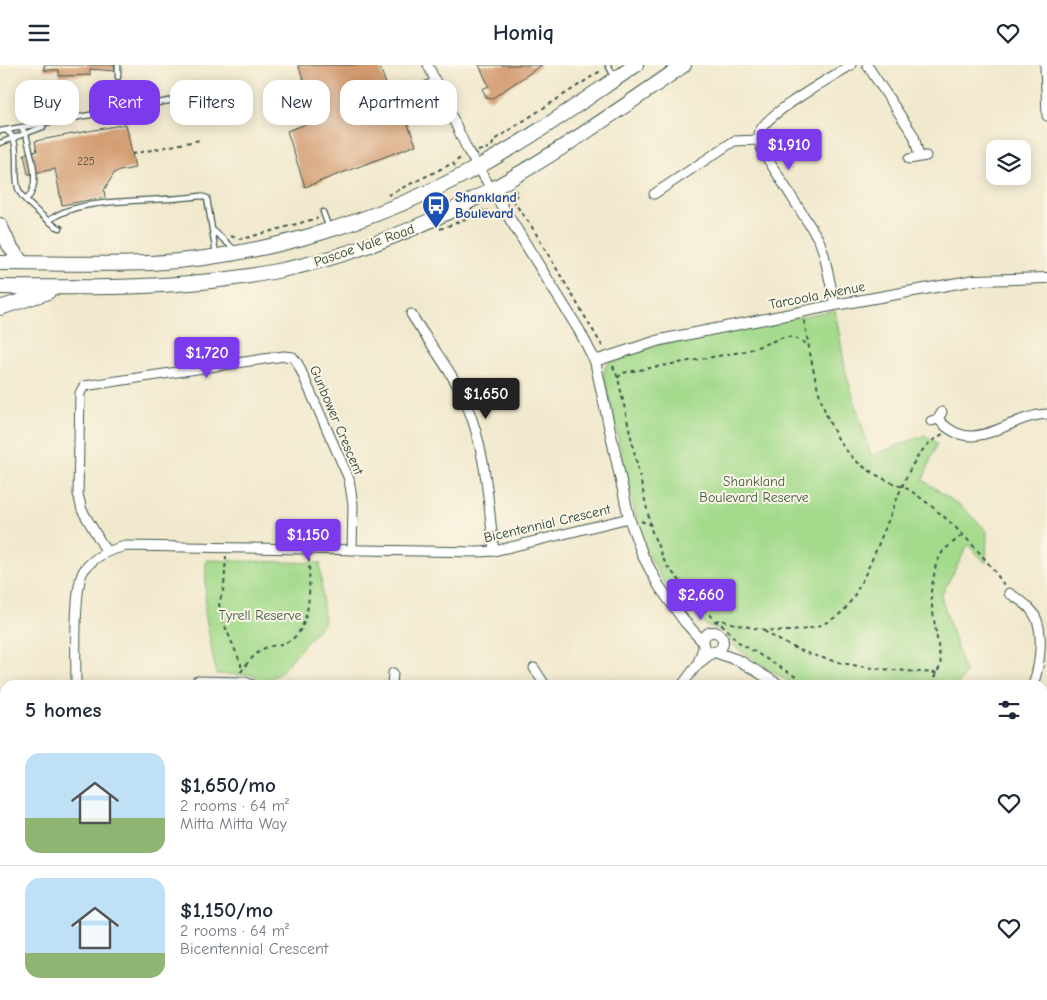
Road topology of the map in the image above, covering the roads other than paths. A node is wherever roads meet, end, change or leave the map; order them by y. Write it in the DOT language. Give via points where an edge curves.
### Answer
graph roads {
  1 [pos="118,65"];
  2 [pos="428,65"];
  3 [pos="608,65"];
  4 [pos="636,65"];
  5 [pos="684,65"];
  6 [pos="850,65"];
  7 [pos="867,65"];
  8 [pos="1045,65"];
  9 [pos="118,77"];
  10 [pos="615,79"];
  11 [pos="434,80"];
  12 [pos="170,101"];
  13 [pos="1047,116"];
  14 [pos="79,118"];
  15 [pos="41,125"];
  16 [pos="46,125"];
  17 [pos="457,125"];
  18 [pos="22,129"];
  19 [pos="0,131"];
  20 [pos="8,131"];
  21 [pos="26,134"];
  22 [pos="13,138"];
  23 [pos="758,139"];
  24 [pos="0,143"];
  25 [pos="909,159"];
  26 [pos="478,167"];
  27 [pos="492,191"];
  28 [pos="652,195"];
  29 [pos="27,199"];
  30 [pos="324,214"];
  31 [pos="49,221"];
  32 [pos="0,225"];
  33 [pos="60,229"];
  34 [pos="330,229"];
  35 [pos="213,230"];
  36 [pos="239,252"];
  37 [pos="216,256"];
  38 [pos="0,263"];
  39 [pos="22,263"];
  40 [pos="237,277"];
  41 [pos="1047,278"];
  42 [pos="0,287"];
  43 [pos="66,287"];
  44 [pos="835,305"];
  45 [pos="0,308"];
  46 [pos="411,314"];
  47 [pos="595,361"];
  48 [pos="1047,414"];
  49 [pos="937,418"];
  50 [pos="630,518"];
  51 [pos="352,550"];
  52 [pos="106,551"];
  53 [pos="494,551"];
  54 [pos="1009,593"];
  55 [pos="679,613"];
  56 [pos="711,632"];
  57 [pos="723,641"];
  58 [pos="704,644"];
  59 [pos="715,652"];
  60 [pos="740,661"];
  61 [pos="696,665"];
  62 [pos="534,668"];
  63 [pos="393,673"];
  64 [pos="76,680"];
  65 [pos="392,680"];
  66 [pos="542,680"];
  67 [pos="686,680"];
  68 [pos="771,680"];
  69 [pos="1034,680"];
  70 [pos="597,1000"];
  71 [pos="601,1000"];
  1 -- 9 [label="lane"];
  2 -- 11 [label="street"];
  3 -- 10 [label="lane"];
  4 -- 10 [label="main road, Pascoe Vale Road"];
  5 -- 27 [label="main road, Pascoe Vale Road" via="557,152"];
  6 -- 23 [label="street" via="774,114 760,131"];
  7 -- 25 [label="street" via="914,137 922,156"];
  8 -- 13 [label="street"];
  10 -- 26 [label="main road, Pascoe Vale Road" via="528,138"];
  12 -- 14 [label="lane"];
  15 -- 18 [label="lane"];
  16 -- 21 [label="lane"];
  17 -- 26 [label="street"];
  18 -- 20 [label="lane"];
  18 -- 21 [label="lane"];
  19 -- 20 [label="lane"];
  20 -- 22 [label="lane"];
  21 -- 22 [label="lane"];
  21 -- 29 [label="lane" via="35,179"];
  22 -- 24 [label="lane"];
  22 -- 29 [label="lane" via="17,185"];
  23 -- 28 [label="street" via="734,141"];
  23 -- 44 [label="street" via="818,239"];
  26 -- 27 [label="street"];
  26 -- 34 [label="main road, Pascoe Vale Road" via="407,201"];
  27 -- 40 [label="main road, Pascoe Vale Road" via="437,218 356,250 289,269"];
  27 -- 47 [label="street"];
  29 -- 31 [label="lane"];
  30 -- 34 [label="lane"];
  31 -- 33 [label="lane"];
  31 -- 35 [label="lane" via="66,211 96,204 200,196 207,198"];
  32 -- 39 [label="main road" via="8,245"];
  34 -- 36 [label="main road, Pascoe Vale Road"];
  35 -- 36 [label="lane"];
  35 -- 37 [label="lane"];
  36 -- 37 [label="main road, Pascoe Vale Road"];
  37 -- 39 [label="main road, Pascoe Vale Road" via="151,263"];
  37 -- 40 [label="main road" via="222,267"];
  38 -- 39 [label="main road, Pascoe Vale Road"];
  40 -- 43 [label="main road, Pascoe Vale Road" via="153,286"];
  41 -- 44 [label="street, Tarcoola Avenue" via="975,280"];
  42 -- 43 [label="main road, Pascoe Vale Road"];
  43 -- 45 [label="main road"];
  44 -- 47 [label="street, Tarcoola Avenue" via="660,340"];
  46 -- 53 [label="street" via="465,399 474,424 482,451"];
  47 -- 50 [label="street"];
  48 -- 49 [label="street" via="963,437 950,431"];
  50 -- 53 [label="street, Bicentennial Crescent"];
  50 -- 55 [label="street" via="643,556"];
  51 -- 52 [label="street, Bicentennial Crescent" via="126,546"];
  51 -- 52 [label="street, Gunbower Crescent" via="353,505 349,479 298,363 293,357 284,357 84,386 80,393 78,495 82,510"];
  51 -- 53 [label="street, Bicentennial Crescent"];
  52 -- 64 [label="street" via="83,572 78,590"];
  54 -- 69 [label="street" via="1030,608 1036,617 1040,647"];
  55 -- 56 [label="street"];
  55 -- 58 [label="street"];
  56 -- 57 [label="street" via="720,635"];
  56 -- 58 [label="street" via="706,635"];
  57 -- 59 [label="street"];
  57 -- 60 [label="street"];
  58 -- 59 [label="street"];
  58 -- 61 [label="street"];
  59 -- 60 [label="street"];
  59 -- 61 [label="street"];
  60 -- 68 [label="street"];
  61 -- 67 [label="street"];
  62 -- 66 [label="street"];
  63 -- 65 [label="street"];
  70 -- 71 [label="street"];
}
